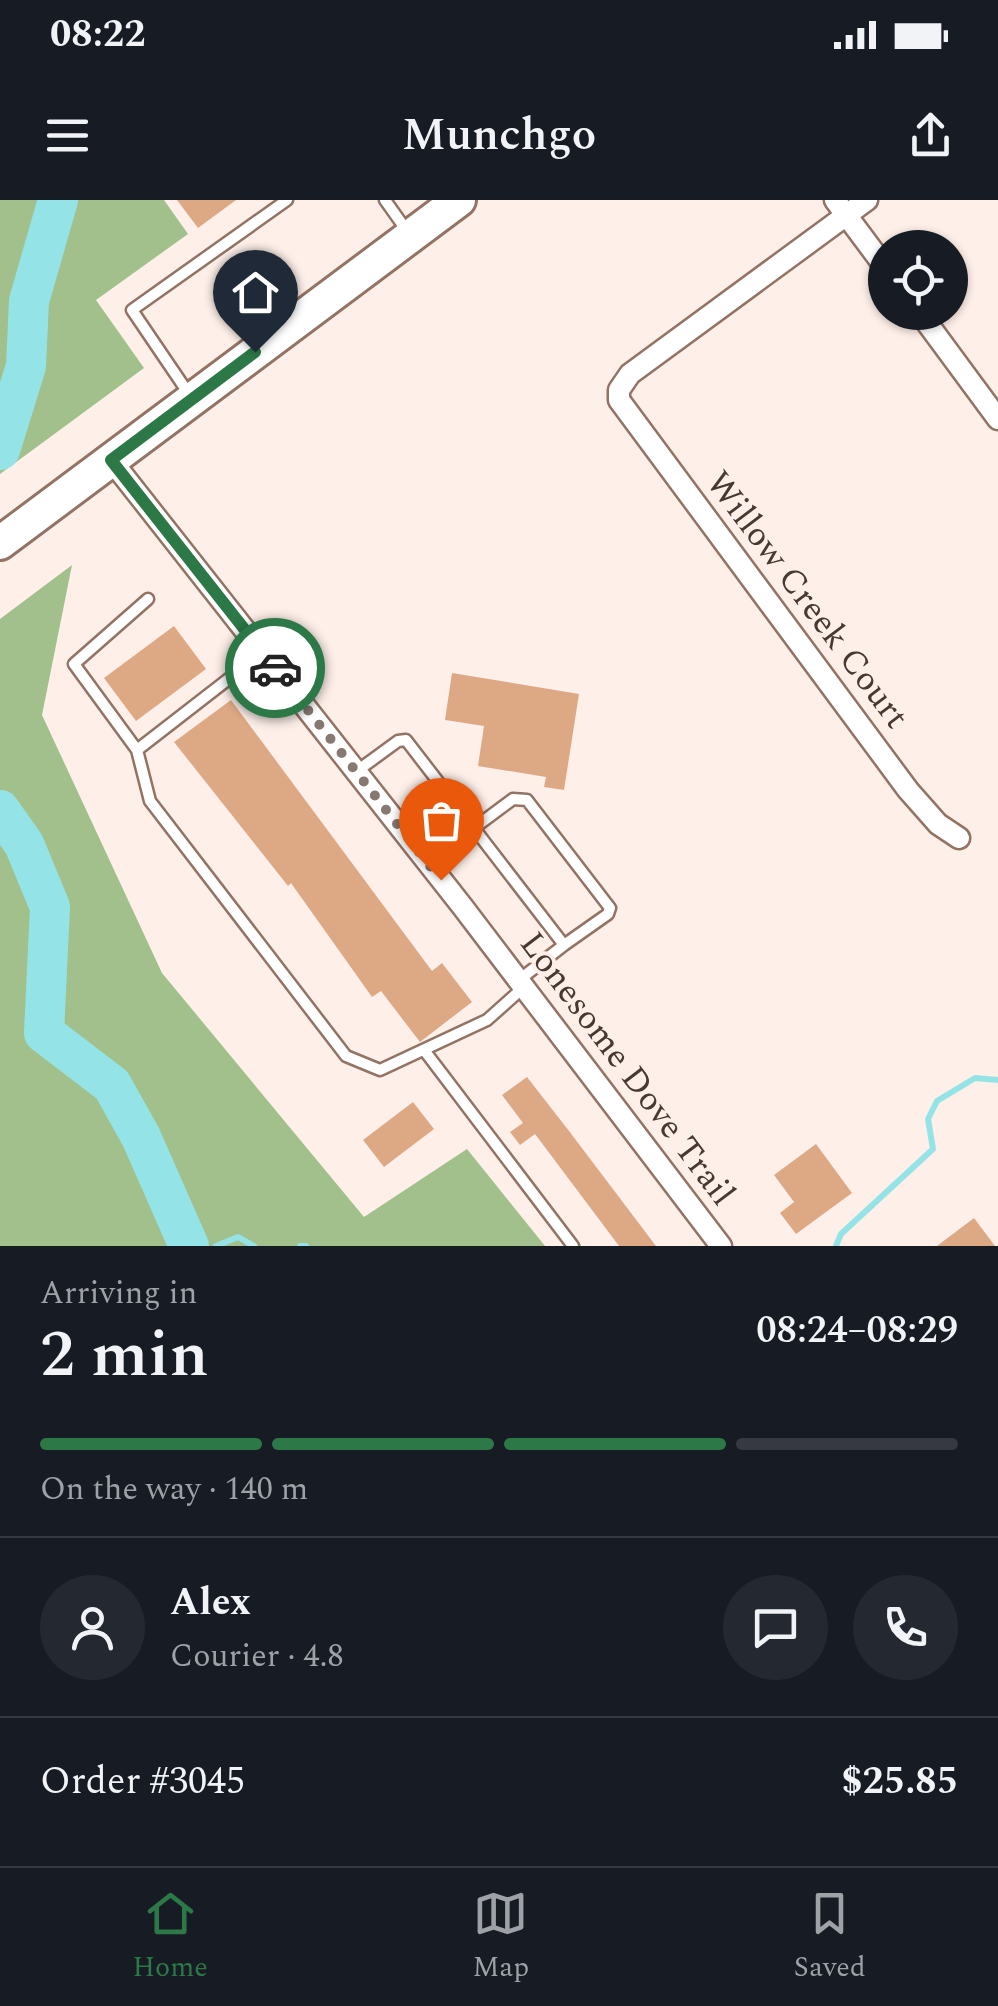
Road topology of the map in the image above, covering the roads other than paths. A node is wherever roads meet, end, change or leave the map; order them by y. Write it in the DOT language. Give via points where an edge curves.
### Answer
graph roads {
  1 [pos="286,200"];
  2 [pos="385,200"];
  3 [pos="459,200"];
  4 [pos="867,200"];
  5 [pos="841,208"];
  6 [pos="411,236"];
  7 [pos="868,244"];
  8 [pos="932,330"];
  9 [pos="192,399"];
  10 [pos="998,419"];
  11 [pos="111,460"];
  12 [pos="0,544"];
  13 [pos="148,599"];
  14 [pos="262,653"];
  15 [pos="137,750"];
  16 [pos="356,772"];
  17 [pos="474,828"];
  18 [pos="960,838"];
  19 [pos="564,945"];
  20 [pos="522,984"];
  21 [pos="424,1050"];
  22 [pos="573,1246"];
  23 [pos="720,1246"];
  1 -- 9 [label="lane" via="132,310"];
  2 -- 6 [label="lane"];
  3 -- 6 [label="main road"];
  4 -- 5 [label="street"];
  5 -- 7 [label="street"];
  5 -- 18 [label="street, Willow Creek Court" via="630,374 619,390 626,412 908,790"];
  6 -- 9 [label="main road"];
  8 -- 10 [label="street"];
  9 -- 11 [label="main road"];
  11 -- 12 [label="main road"];
  11 -- 14 [label="street, Lonesome Dove Trail"];
  13 -- 15 [label="lane" via="74,664"];
  14 -- 15 [label="lane"];
  14 -- 16 [label="street, Lonesome Dove Trail"];
  15 -- 21 [label="lane" via="150,801 346,1056 380,1070"];
  16 -- 17 [label="lane" via="406,740"];
  16 -- 20 [label="street, Lonesome Dove Trail"];
  17 -- 19 [label="lane"];
  17 -- 19 [label="lane" via="513,799 527,800 610,908"];
  19 -- 20 [label="lane"];
  20 -- 21 [label="lane" via="488,1020"];
  20 -- 23 [label="street, Lonesome Dove Trail"];
  21 -- 22 [label="lane"];
}
